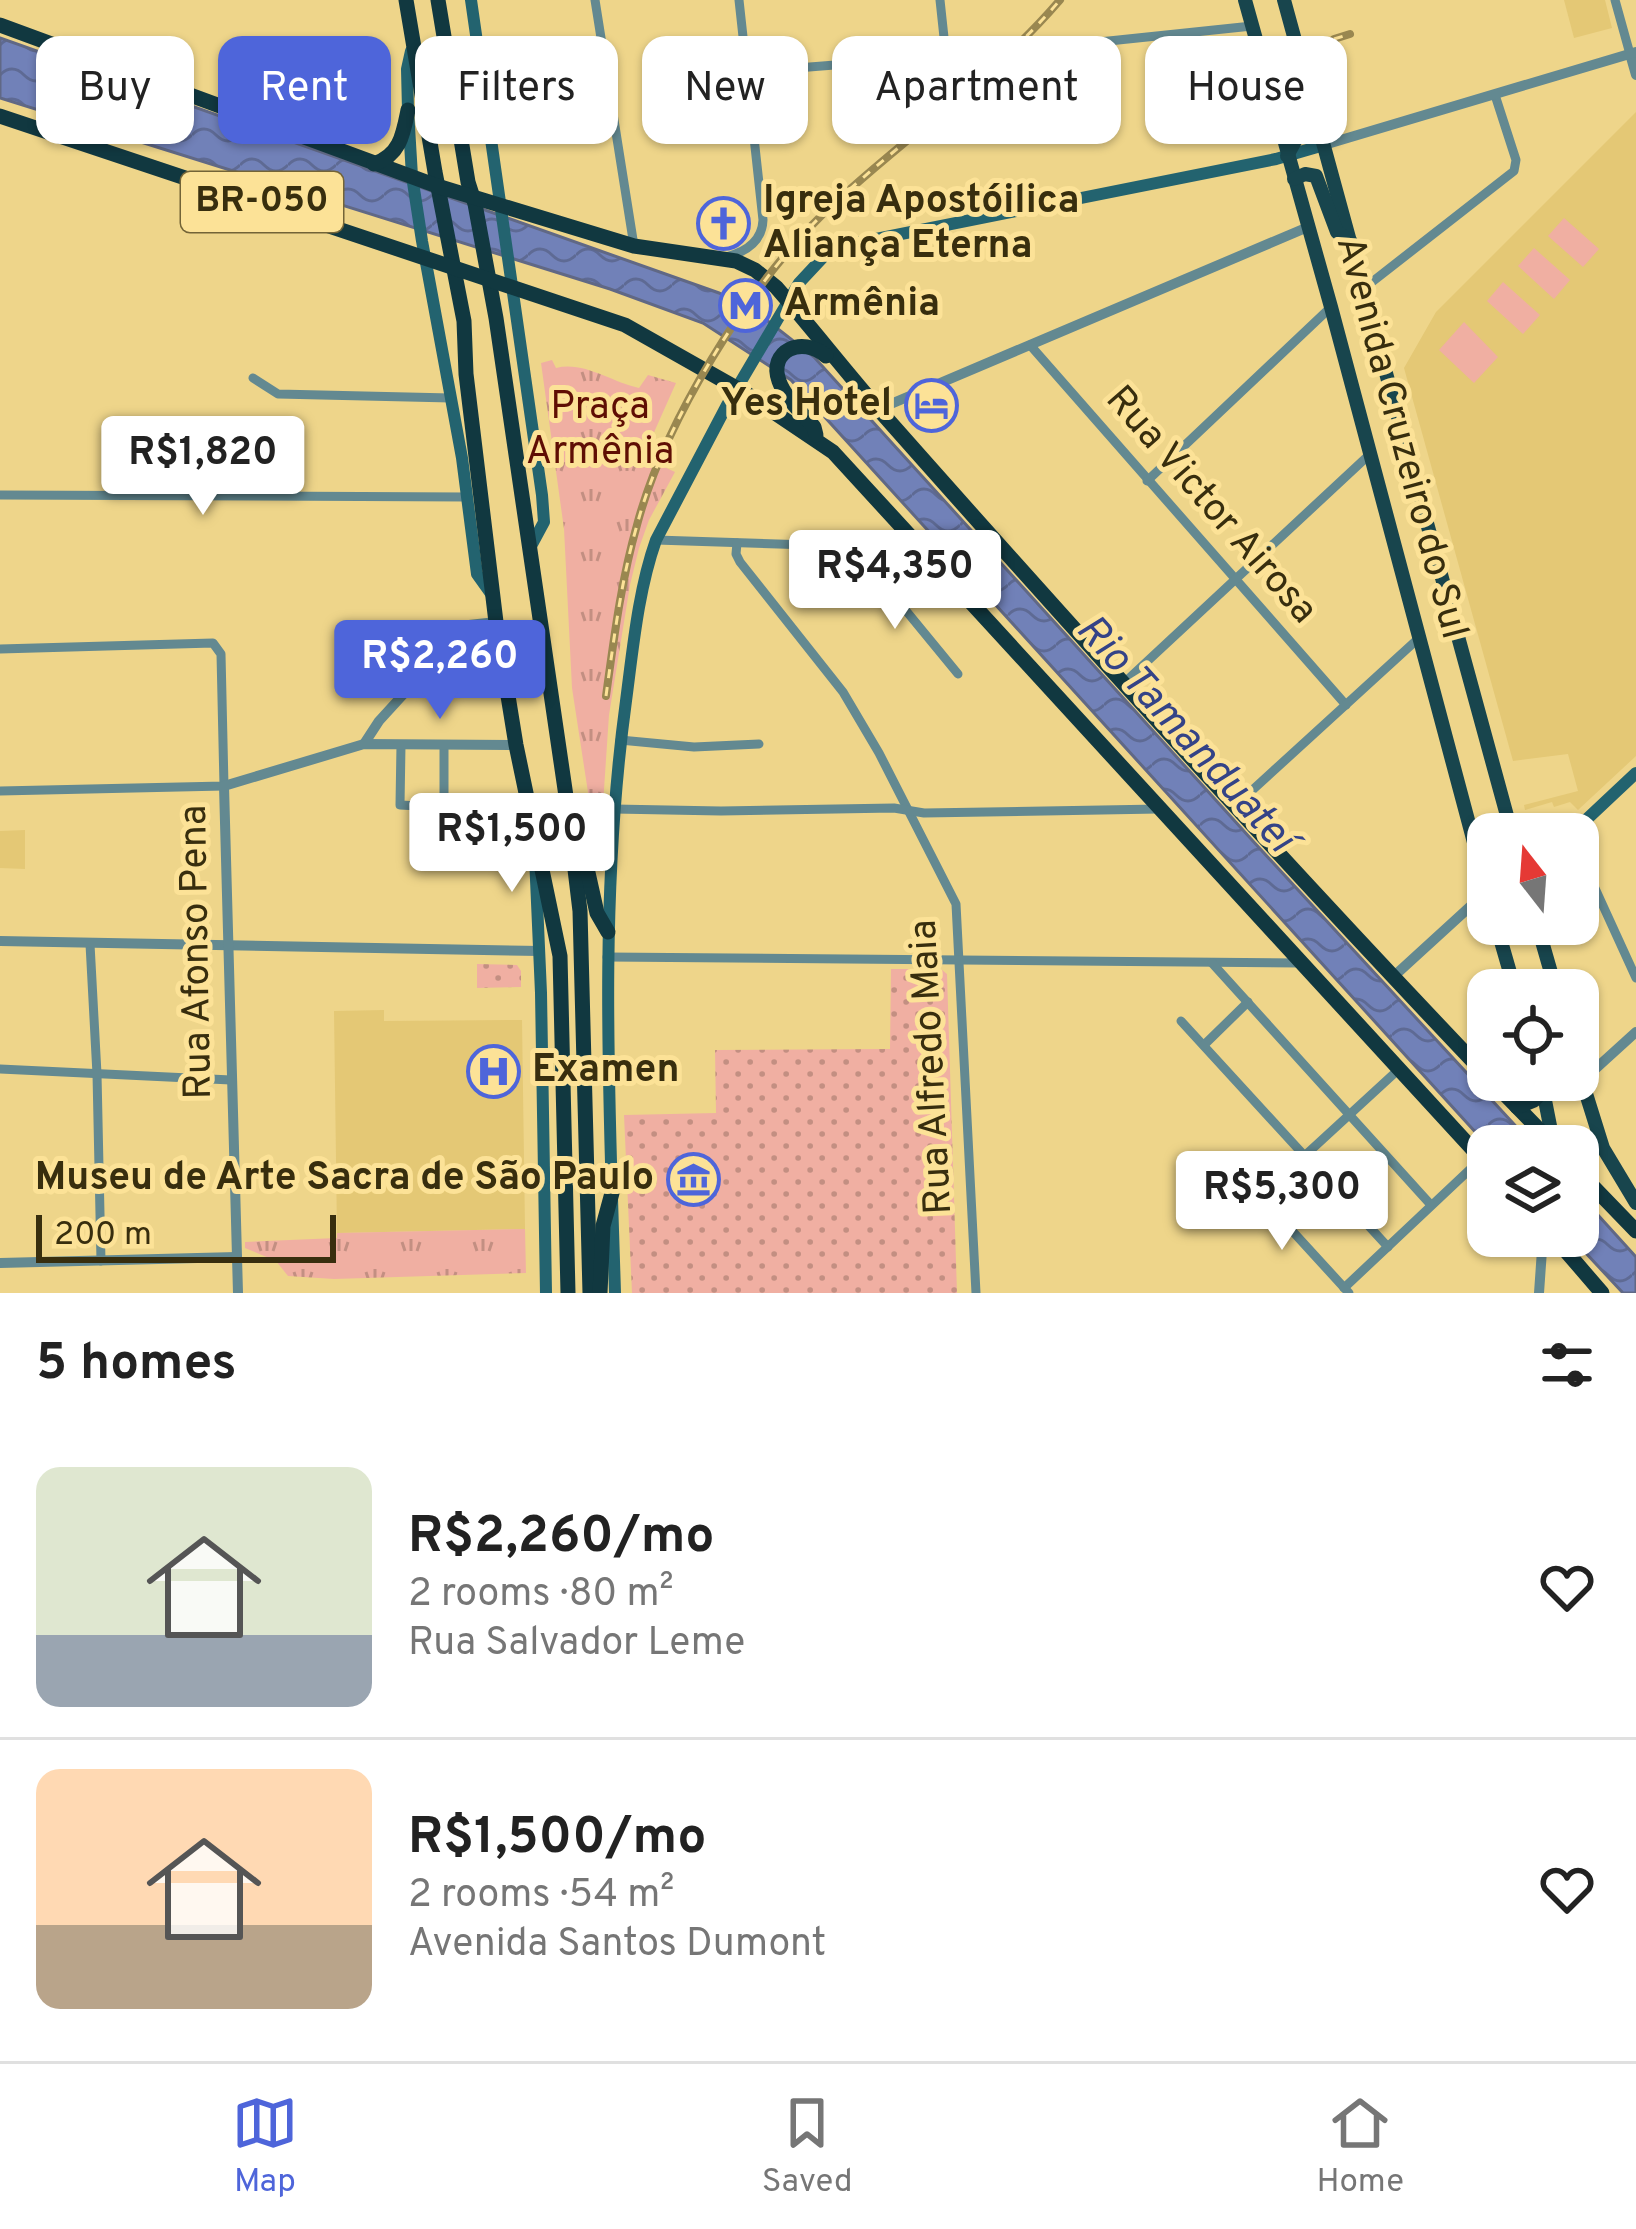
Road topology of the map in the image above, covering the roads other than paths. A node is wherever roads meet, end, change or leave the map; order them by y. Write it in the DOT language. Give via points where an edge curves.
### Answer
graph roads {
  1 [pos="406,0"];
  2 [pos="438,0"];
  3 [pos="471,0"];
  4 [pos="595,0"];
  5 [pos="739,0"];
  6 [pos="940,0"];
  7 [pos="1245,0"];
  8 [pos="1284,0"];
  9 [pos="1615,0"];
  10 [pos="0,25"];
  11 [pos="1252,26"];
  12 [pos="742,36"];
  13 [pos="944,36"];
  14 [pos="1294,36"];
  15 [pos="1121,39"];
  16 [pos="412,44"];
  17 [pos="1633,53"];
  18 [pos="1636,75"];
  19 [pos="1495,95"];
  20 [pos="408,110"];
  21 [pos="0,116"];
  22 [pos="754,144"];
  23 [pos="1294,144"];
  24 [pos="1324,146"];
  25 [pos="1287,156"];
  26 [pos="374,164"];
  27 [pos="1294,178"];
  28 [pos="413,180"];
  29 [pos="438,188"];
  30 [pos="474,201"];
  31 [pos="500,209"];
  32 [pos="1308,227"];
  33 [pos="1351,242"];
  34 [pos="634,246"];
  35 [pos="721,258"];
  36 [pos="425,260"];
  37 [pos="455,270"];
  38 [pos="488,280"];
  39 [pos="510,287"];
  40 [pos="1364,289"];
  41 [pos="788,302"];
  42 [pos="1331,307"];
  43 [pos="1030,345"];
  44 [pos="843,367"];
  45 [pos="253,378"];
  46 [pos="736,389"];
  47 [pos="451,398"];
  48 [pos="879,409"];
  49 [pos="816,438"];
  50 [pos="1369,455"];
  51 [pos="1147,481"];
  52 [pos="0,495"];
  53 [pos="466,496"];
  54 [pos="656,541"];
  55 [pos="915,542"];
  56 [pos="737,543"];
  57 [pos="857,547"];
  58 [pos="529,549"];
  59 [pos="1235,580"];
  60 [pos="492,595"];
  61 [pos="496,622"];
  62 [pos="1420,637"];
  63 [pos="0,649"];
  64 [pos="958,674"];
  65 [pos="1125,682"];
  66 [pos="1346,705"];
  67 [pos="620,740"];
  68 [pos="759,744"];
  69 [pos="364,745"];
  70 [pos="400,745"];
  71 [pos="444,745"];
  72 [pos="516,745"];
  73 [pos="1636,772"];
  74 [pos="224,786"];
  75 [pos="1459,788"];
  76 [pos="0,791"];
  77 [pos="567,803"];
  78 [pos="1236,805"];
  79 [pos="614,809"];
  80 [pos="907,809"];
  81 [pos="1159,809"];
  82 [pos="1473,813"];
  83 [pos="1505,813"];
  84 [pos="1592,813"];
  85 [pos="1467,818"];
  86 [pos="539,847"];
  87 [pos="1599,897"];
  88 [pos="603,909"];
  89 [pos="1467,909"];
  90 [pos="581,927"];
  91 [pos="608,932"];
  92 [pos="0,941"];
  93 [pos="558,943"];
  94 [pos="90,944"];
  95 [pos="229,946"];
  96 [pos="540,951"];
  97 [pos="608,957"];
  98 [pos="959,961"];
  99 [pos="1212,963"];
  100 [pos="1300,963"];
  101 [pos="1393,977"];
  102 [pos="1636,978"];
  103 [pos="1248,1002"];
  104 [pos="1181,1021"];
  105 [pos="1636,1032"];
  106 [pos="1204,1045"];
  107 [pos="1467,1054"];
  108 [pos="1599,1060"];
  109 [pos="0,1069"];
  110 [pos="1398,1070"];
  111 [pos="97,1074"];
  112 [pos="231,1080"];
  113 [pos="1511,1101"];
  114 [pos="1531,1101"];
  115 [pos="1588,1101"];
  116 [pos="1517,1107"];
  117 [pos="1349,1115"];
  118 [pos="1534,1125"];
  119 [pos="1467,1144"];
  120 [pos="1305,1156"];
  121 [pos="1636,1176"];
  122 [pos="1467,1177"];
  123 [pos="1619,1177"];
  124 [pos="612,1193"];
  125 [pos="1599,1193"];
  126 [pos="1636,1203"];
  127 [pos="1431,1205"];
  128 [pos="1636,1232"];
  129 [pos="1388,1246"];
  130 [pos="237,1257"];
  131 [pos="1542,1257"];
  132 [pos="1570,1257"];
  133 [pos="101,1261"];
  134 [pos="0,1263"];
  135 [pos="1346,1290"];
  136 [pos="238,1293"];
  137 [pos="546,1293"];
  138 [pos="568,1293"];
  139 [pos="590,1293"];
  140 [pos="600,1293"];
  141 [pos="615,1293"];
  142 [pos="976,1293"];
  143 [pos="1539,1293"];
  144 [pos="1602,1293"];
  1 -- 16 [label="highway"];
  2 -- 30 [label="highway"];
  3 -- 31 [label="main road"];
  4 -- 34 [label="street"];
  5 -- 12 [label="street"];
  6 -- 13 [label="street"];
  7 -- 11 [label="main road, Avenida Cruzeiro do Sul"];
  8 -- 14 [label="main road, Avenida Cruzeiro do Sul"];
  9 -- 17 [label="street"];
  10 -- 26 [label="highway, BR-050"];
  11 -- 15 [label="street"];
  11 -- 25 [label="main road, Avenida Cruzeiro do Sul"];
  16 -- 20 [label="main road"];
  16 -- 29 [label="highway"];
  17 -- 18 [label="street"];
  17 -- 19 [label="street"];
  19 -- 24 [label="street"];
  19 -- 40 [label="street" via="1514,171"];
  20 -- 26 [label="highway" via="399,146"];
  20 -- 28 [label="main road"];
  21 -- 36 [label="highway, BR-050"];
  22 -- 35 [label="street" via="763,230 754,244"];
  23 -- 25 [label="main road"];
  24 -- 25 [label="main road"];
  24 -- 33 [label="main road, Avenida Cruzeiro do Sul"];
  25 -- 27 [label="main road, Avenida Cruzeiro do Sul"];
  25 -- 41 [label="main road" via="846,245 820,260"];
  26 -- 28 [label="highway, BR-050"];
  27 -- 32 [label="main road, Avenida Cruzeiro do Sul"];
  27 -- 33 [label="main road" via="1316,176 1337,232"];
  28 -- 29 [label="highway, BR-050"];
  28 -- 36 [label="main road"];
  29 -- 30 [label="highway, BR-050"];
  29 -- 37 [label="highway"];
  30 -- 31 [label="highway, BR-050"];
  30 -- 38 [label="highway"];
  31 -- 34 [label="highway, BR-050"];
  31 -- 39 [label="main road"];
  32 -- 42 [label="main road, Avenida Cruzeiro do Sul"];
  32 -- 43 [label="street"];
  33 -- 40 [label="main road, Avenida Cruzeiro do Sul"];
  34 -- 35 [label="highway, BR-050"];
  35 -- 41 [label="highway, BR-050" via="755,270"];
  36 -- 37 [label="highway, BR-050"];
  36 -- 47 [label="main road"];
  37 -- 38 [label="highway, BR-050"];
  37 -- 60 [label="highway"];
  38 -- 39 [label="highway, BR-050"];
  38 -- 58 [label="highway"];
  39 -- 46 [label="highway, BR-050" via="625,325"];
  39 -- 58 [label="main road" via="544,513"];
  40 -- 83 [label="main road, Avenida Cruzeiro do Sul"];
  41 -- 44 [label="highway, BR-050"];
  41 -- 46 [label="main road"];
  42 -- 50 [label="main road, Avenida Cruzeiro do Sul"];
  42 -- 51 [label="street"];
  43 -- 48 [label="street"];
  43 -- 51 [label="street, Rua Victor Airosa"];
  44 -- 48 [label="highway, BR-050"];
  44 -- 49 [label="highway" via="798,345 783,355 782,388"];
  45 -- 47 [label="street" via="278,394"];
  46 -- 49 [label="highway, BR-050"];
  46 -- 54 [label="main road"];
  47 -- 53 [label="main road"];
  48 -- 65 [label="highway, BR-050"];
  49 -- 55 [label="highway, BR-050"];
  50 -- 59 [label="street"];
  50 -- 62 [label="main road, Avenida Cruzeiro do Sul"];
  51 -- 59 [label="street, Rua Victor Airosa"];
  52 -- 53 [label="street"];
  53 -- 60 [label="main road" via="477,574"];
  54 -- 56 [label="street"];
  54 -- 67 [label="main road"];
  55 -- 57 [label="street"];
  55 -- 81 [label="highway, BR-050"];
  56 -- 57 [label="street"];
  56 -- 80 [label="street, Rua Alfredo Maia" via="740,562 843,692"];
  57 -- 64 [label="street"];
  58 -- 77 [label="highway"];
  59 -- 65 [label="street"];
  59 -- 66 [label="street, Rua Victor Airosa"];
  60 -- 61 [label="highway"];
  61 -- 69 [label="street" via="463,628"];
  61 -- 72 [label="highway"];
  62 -- 66 [label="street"];
  62 -- 75 [label="main road, Avenida Cruzeiro do Sul"];
  63 -- 74 [label="street, Rua Afonso Pena" via="218,646"];
  65 -- 78 [label="highway, BR-050"];
  66 -- 78 [label="street"];
  67 -- 68 [label="street"];
  67 -- 79 [label="main road"];
  69 -- 70 [label="street"];
  69 -- 74 [label="street"];
  70 -- 71 [label="street"];
  70 -- 71 [label="street" via="400,805 439,807"];
  71 -- 72 [label="street"];
  72 -- 86 [label="highway"];
  73 -- 84 [label="main road"];
  74 -- 76 [label="street"];
  74 -- 95 [label="street, Rua Afonso Pena"];
  75 -- 82 [label="main road"];
  75 -- 85 [label="main road, Avenida Cruzeiro do Sul"];
  77 -- 88 [label="highway"];
  77 -- 90 [label="highway"];
  78 -- 101 [label="highway, BR-050"];
  79 -- 80 [label="street"];
  79 -- 88 [label="main road"];
  80 -- 81 [label="street"];
  80 -- 98 [label="street, Rua Alfredo Maia" via="956,904"];
  81 -- 100 [label="highway, BR-050"];
  86 -- 93 [label="highway"];
  86 -- 96 [label="main road"];
  87 -- 102 [label="street"];
  88 -- 90 [label="highway"];
  88 -- 91 [label="highway"];
  89 -- 101 [label="street"];
  90 -- 93 [label="highway"];
  90 -- 139 [label="highway"];
  91 -- 97 [label="main road"];
  92 -- 94 [label="street"];
  93 -- 96 [label="highway"];
  93 -- 138 [label="highway"];
  94 -- 95 [label="street"];
  94 -- 111 [label="street"];
  95 -- 96 [label="street"];
  95 -- 112 [label="street, Rua Afonso Pena"];
  96 -- 137 [label="main road"];
  97 -- 98 [label="street"];
  97 -- 124 [label="main road"];
  98 -- 99 [label="street"];
  98 -- 142 [label="street, Rua Alfredo Maia"];
  99 -- 100 [label="street"];
  99 -- 103 [label="street"];
  100 -- 110 [label="highway, BR-050"];
  101 -- 107 [label="highway, BR-050"];
  103 -- 106 [label="street"];
  103 -- 117 [label="street"];
  104 -- 106 [label="street"];
  105 -- 108 [label="street"];
  106 -- 120 [label="street"];
  109 -- 111 [label="street"];
  110 -- 117 [label="street"];
  110 -- 119 [label="highway, BR-050"];
  111 -- 112 [label="street"];
  111 -- 133 [label="street"];
  112 -- 130 [label="street, Rua Afonso Pena"];
  113 -- 116 [label="highway, BR-050"];
  114 -- 116 [label="highway"];
  115 -- 123 [label="main road"];
  116 -- 118 [label="highway, BR-050"];
  117 -- 120 [label="street"];
  117 -- 127 [label="street"];
  120 -- 129 [label="street"];
  120 -- 135 [label="street" via="1262,1197"];
  121 -- 123 [label="street"];
  122 -- 127 [label="street"];
  123 -- 126 [label="main road"];
  124 -- 140 [label="highway"];
  124 -- 141 [label="main road"];
  125 -- 128 [label="highway"];
  127 -- 129 [label="street"];
  129 -- 135 [label="street"];
  130 -- 133 [label="street"];
  130 -- 136 [label="street, Rua Afonso Pena"];
  131 -- 143 [label="street"];
  132 -- 144 [label="highway"];
  133 -- 134 [label="street"];
}
